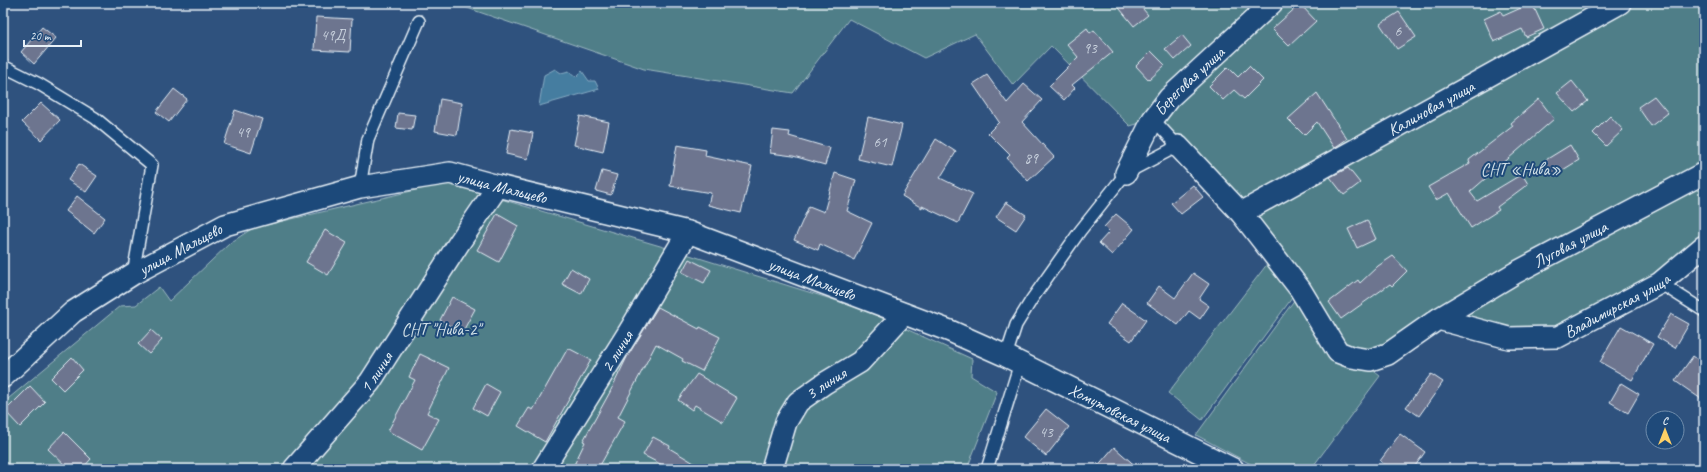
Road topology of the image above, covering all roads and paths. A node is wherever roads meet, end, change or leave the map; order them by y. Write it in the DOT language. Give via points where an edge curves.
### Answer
graph roads {
  1 [pos="1272,3"];
  2 [pos="1620,3"];
  3 [pos="419,21"];
  4 [pos="3,66"];
  5 [pos="1153,118"];
  6 [pos="1178,146"];
  7 [pos="1704,173"];
  8 [pos="1126,174"];
  9 [pos="498,186"];
  10 [pos="360,187"];
  11 [pos="1241,212"];
  12 [pos="688,232"];
  13 [pos="1704,246"];
  14 [pos="133,274"];
  15 [pos="1660,283"];
  16 [pos="1704,311"];
  17 [pos="904,314"];
  18 [pos="1438,319"];
  19 [pos="1013,359"];
  20 [pos="3,377"];
  21 [pos="294,469"];
  22 [pos="543,469"];
  23 [pos="772,469"];
  24 [pos="988,469"];
  25 [pos="1233,469"];
  1 -- 5 [label="street, Береговая улица" via="1169,98"];
  2 -- 11 [label="street, Калиновая улица"];
  3 -- 10 [label="lane" via="368,140"];
  4 -- 14 [label="lane" via="39,84 95,118 152,165"];
  5 -- 6 [label="lane"];
  5 -- 8 [label="street, Береговая улица"];
  6 -- 8 [label="lane"];
  6 -- 11 [label="street"];
  7 -- 18 [label="street, Луговая улица" via="1515,274"];
  8 -- 19 [label="lane" via="1080,231 1016,325"];
  9 -- 10 [label="street, улица Мальцево" via="450,174"];
  9 -- 12 [label="street, улица Мальцево"];
  9 -- 21 [label="street, 1 линия" via="370,382"];
  10 -- 14 [label="street, улица Мальцево" via="225,225"];
  11 -- 18 [label="street" via="1300,289 1338,352 1370,360 1388,354"];
  12 -- 17 [label="street, улица Мальцево"];
  12 -- 22 [label="street, 2 линия"];
  13 -- 15 [label="street, Владимирская улица"];
  14 -- 20 [label="street, улица Мальцево" via="74,312"];
  15 -- 16 [label="lane"];
  15 -- 18 [label="street, Владимирская улица" via="1558,337 1509,338"];
  17 -- 19 [label="street, улица Мальцево"];
  17 -- 23 [label="street, 3 линия" via="860,362 798,402 786,422"];
  19 -- 24 [label="lane"];
  19 -- 25 [label="street, Хомутовская улица"];
}
